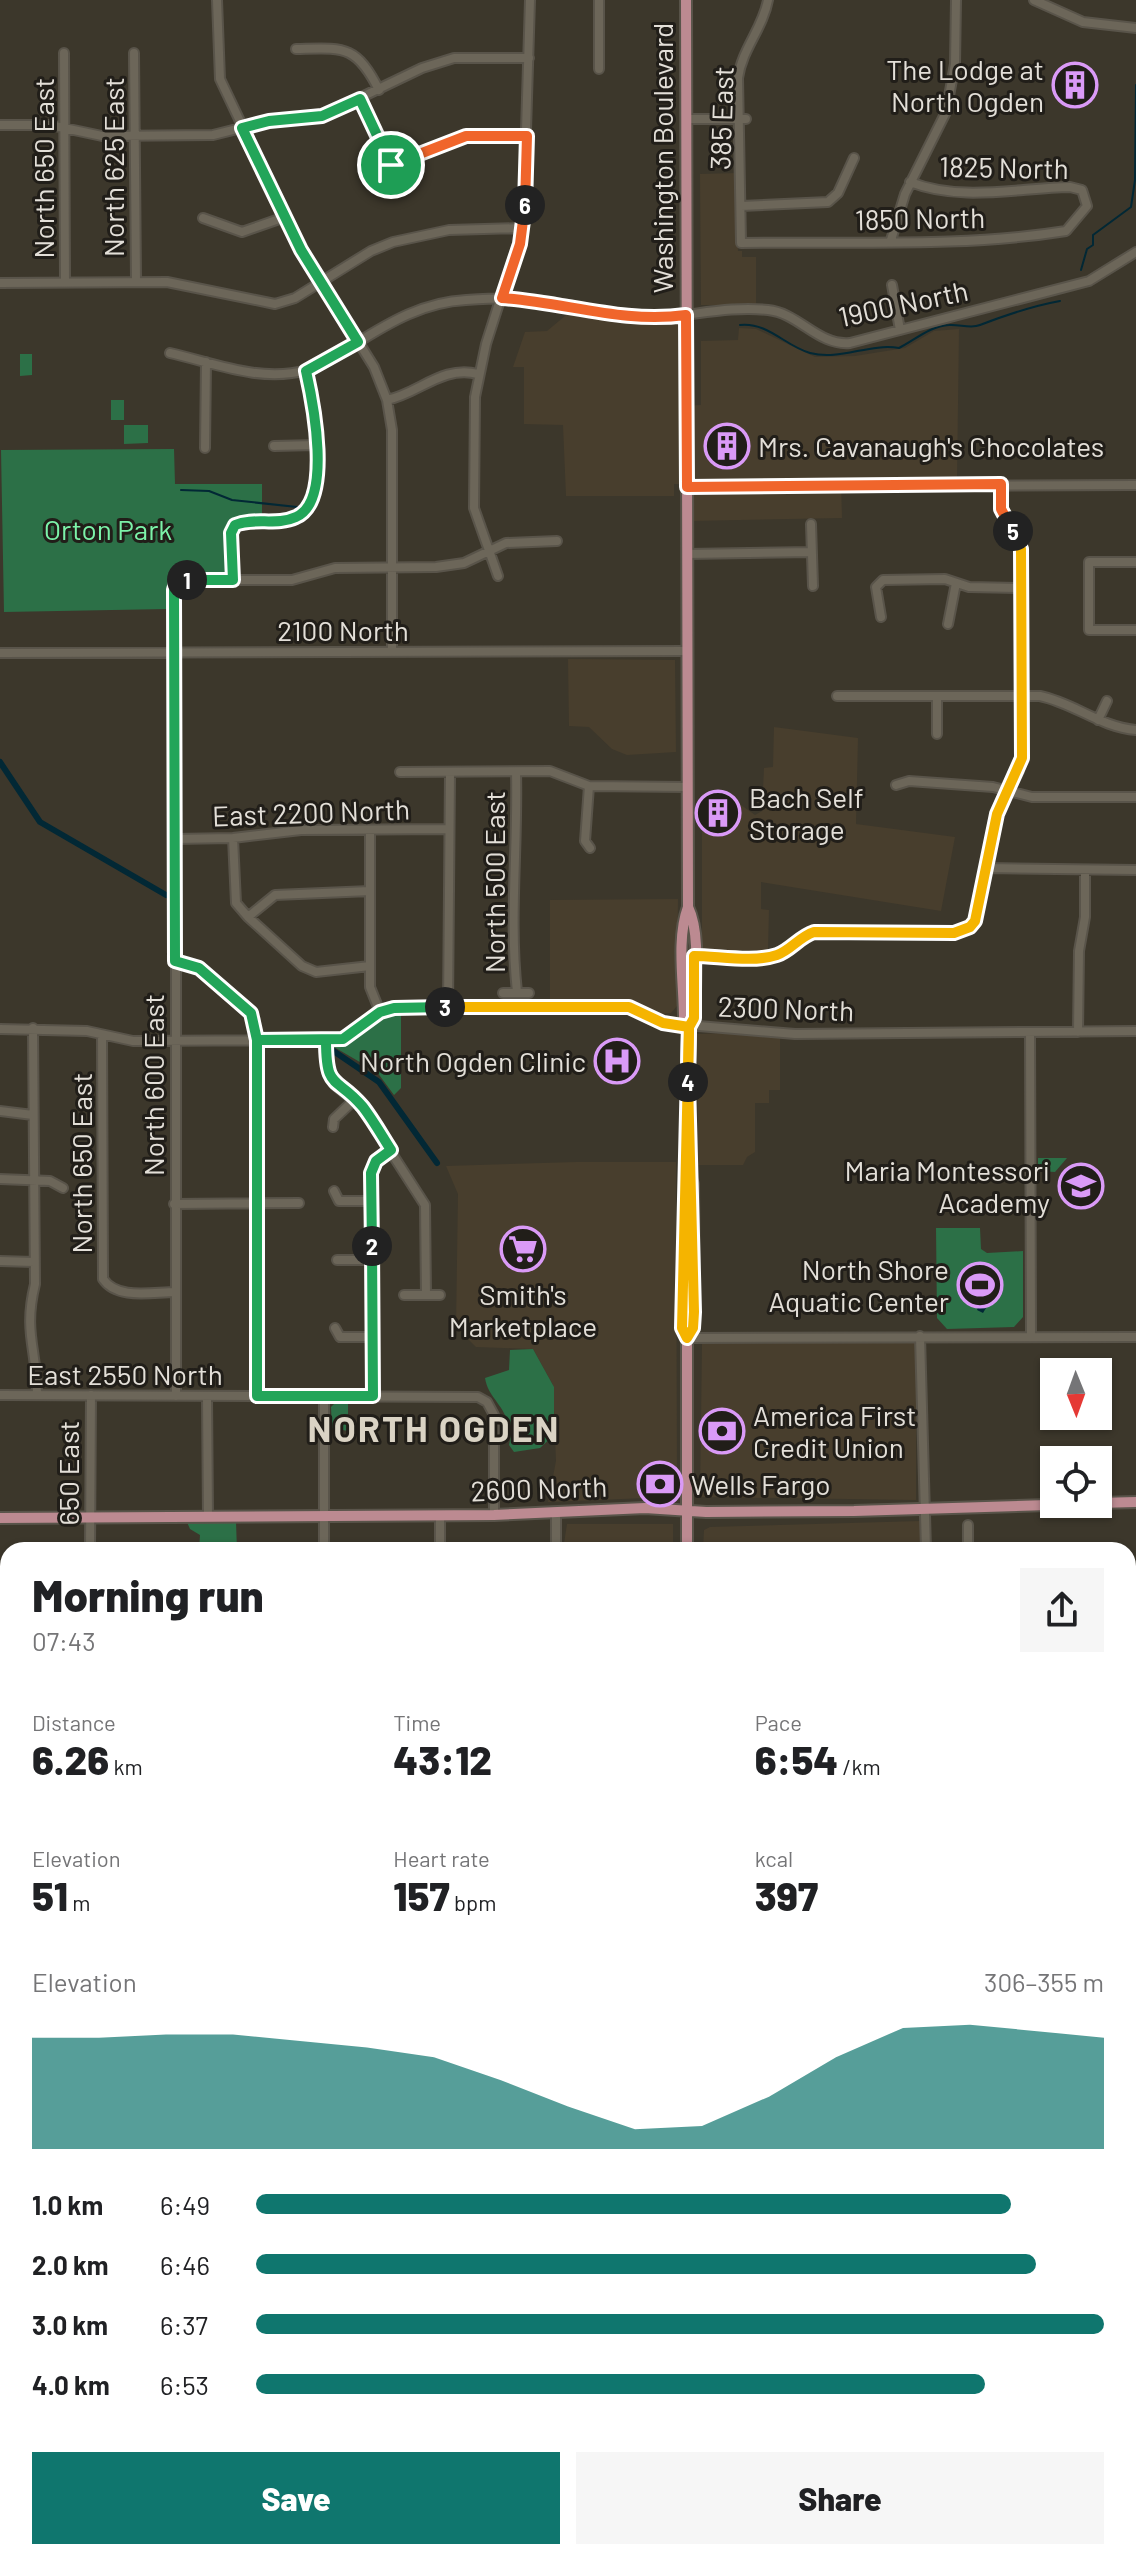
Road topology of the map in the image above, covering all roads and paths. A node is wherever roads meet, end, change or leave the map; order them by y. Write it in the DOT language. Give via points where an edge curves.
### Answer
graph roads {
  1 [pos="217,0"];
  2 [pos="530,0"];
  3 [pos="599,0"];
  4 [pos="686,0"];
  5 [pos="768,0"];
  6 [pos="956,0"];
  7 [pos="1034,0"];
  8 [pos="946,21"];
  9 [pos="956,21"];
  10 [pos="1136,28"];
  11 [pos="296,49"];
  12 [pos="64,53"];
  13 [pos="134,53"];
  14 [pos="529,58"];
  15 [pos="599,69"];
  16 [pos="379,90"];
  17 [pos="360,99"];
  18 [pos="686,119"];
  19 [pos="743,119"];
  20 [pos="0,125"];
  21 [pos="65,127"];
  22 [pos="242,128"];
  23 [pos="135,136"];
  24 [pos="527,136"];
  25 [pos="854,158"];
  26 [pos="910,182"];
  27 [pos="741,206"];
  28 [pos="1087,206"];
  29 [pos="285,217"];
  30 [pos="203,218"];
  31 [pos="523,228"];
  32 [pos="891,240"];
  33 [pos="741,243"];
  34 [pos="1136,252"];
  35 [pos="136,281"];
  36 [pos="65,282"];
  37 [pos="322,282"];
  38 [pos="0,283"];
  39 [pos="892,285"];
  40 [pos="502,298"];
  41 [pos="686,315"];
  42 [pos="900,330"];
  43 [pos="358,342"];
  44 [pos="170,353"];
  45 [pos="206,362"];
  46 [pos="306,371"];
  47 [pos="478,374"];
  48 [pos="387,400"];
  49 [pos="316,445"];
  50 [pos="274,446"];
  51 [pos="205,448"];
  52 [pos="1001,484"];
  53 [pos="1136,485"];
  54 [pos="687,487"];
  55 [pos="811,524"];
  56 [pos="557,541"];
  57 [pos="489,552"];
  58 [pos="812,552"];
  59 [pos="687,554"];
  60 [pos="1136,562"];
  61 [pos="391,567"];
  62 [pos="498,576"];
  63 [pos="233,580"];
  64 [pos="956,583"];
  65 [pos="813,586"];
  66 [pos="1021,588"];
  67 [pos="881,617"];
  68 [pos="948,624"];
  69 [pos="1136,630"];
  70 [pos="687,651"];
  71 [pos="174,652"];
  72 [pos="392,652"];
  73 [pos="0,653"];
  74 [pos="837,696"];
  75 [pos="937,696"];
  76 [pos="1022,696"];
  77 [pos="1107,701"];
  78 [pos="1098,720"];
  79 [pos="1136,730"];
  80 [pos="937,734"];
  81 [pos="400,772"];
  82 [pos="516,772"];
  83 [pos="450,773"];
  84 [pos="896,785"];
  85 [pos="589,786"];
  86 [pos="687,787"];
  87 [pos="1008,791"];
  88 [pos="1136,797"];
  89 [pos="449,829"];
  90 [pos="370,830"];
  91 [pos="233,838"];
  92 [pos="174,839"];
  93 [pos="590,848"];
  94 [pos="987,868"];
  95 [pos="1085,870"];
  96 [pos="1136,870"];
  97 [pos="370,891"];
  98 [pos="688,907"];
  99 [pos="248,917"];
  100 [pos="694,956"];
  101 [pos="175,961"];
  102 [pos="370,966"];
  103 [pos="517,992"];
  104 [pos="503,993"];
  105 [pos="529,993"];
  106 [pos="448,1007"];
  107 [pos="380,1012"];
  108 [pos="689,1027"];
  109 [pos="33,1028"];
  110 [pos="0,1029"];
  111 [pos="1136,1031"];
  112 [pos="1030,1032"];
  113 [pos="1078,1032"];
  114 [pos="102,1035"];
  115 [pos="176,1040"];
  116 [pos="257,1040"];
  117 [pos="326,1040"];
  118 [pos="354,1100"];
  119 [pos="0,1111"];
  120 [pos="33,1115"];
  121 [pos="333,1127"];
  122 [pos="391,1150"];
  123 [pos="688,1171"];
  124 [pos="0,1179"];
  125 [pos="33,1179"];
  126 [pos="63,1188"];
  127 [pos="334,1191"];
  128 [pos="372,1201"];
  129 [pos="299,1203"];
  130 [pos="174,1204"];
  131 [pos="254,1204"];
  132 [pos="337,1260"];
  133 [pos="372,1260"];
  134 [pos="0,1261"];
  135 [pos="34,1262"];
  136 [pos="175,1292"];
  137 [pos="404,1295"];
  138 [pos="426,1295"];
  139 [pos="440,1295"];
  140 [pos="335,1328"];
  141 [pos="920,1336"];
  142 [pos="1031,1336"];
  143 [pos="373,1337"];
  144 [pos="1136,1337"];
  145 [pos="687,1338"];
  146 [pos="0,1395"];
  147 [pos="37,1395"];
  148 [pos="91,1395"];
  149 [pos="324,1395"];
  150 [pos="176,1396"];
  151 [pos="257,1396"];
  152 [pos="373,1396"];
  153 [pos="207,1397"];
  154 [pos="1136,1502"];
  155 [pos="1112,1503"];
  156 [pos="1040,1505"];
  157 [pos="925,1508"];
  158 [pos="687,1511"];
  159 [pos="556,1513"];
  160 [pos="440,1515"];
  161 [pos="494,1515"];
  162 [pos="208,1516"];
  163 [pos="323,1516"];
  164 [pos="90,1517"];
  165 [pos="0,1518"];
  166 [pos="968,1525"];
  167 [pos="90,1542"];
  168 [pos="324,1542"];
  169 [pos="440,1542"];
  170 [pos="556,1542"];
  171 [pos="687,1542"];
  172 [pos="926,1542"];
  173 [pos="968,1542"];
  1 -- 22 [label="street" via="220,79"];
  2 -- 14 [label="street"];
  3 -- 15 [label="street"];
  4 -- 18 [label="main road, Washington Boulevard"];
  5 -- 19 [label="street, 385 East" via="740,67"];
  6 -- 9 [label="street"];
  7 -- 10 [label="street" via="1083,22"];
  8 -- 9 [label="street"];
  9 -- 26 [label="street" via="946,112"];
  11 -- 16 [label="street" via="356,53"];
  12 -- 21 [label="street, North 650 East"];
  13 -- 23 [label="street, North 625 East"];
  14 -- 16 [label="street" via="454,58"];
  14 -- 24 [label="street"];
  16 -- 17 [label="street"];
  17 -- 22 [label="street" via="322,116"];
  17 -- 24 [label="street" via="391,165 466,136"];
  18 -- 19 [label="street"];
  18 -- 41 [label="main road, Washington Boulevard"];
  19 -- 27 [label="street, 385 East"];
  20 -- 21 [label="street"];
  21 -- 23 [label="street" via="102,136"];
  21 -- 36 [label="street, North 650 East"];
  22 -- 23 [label="street" via="213,135"];
  22 -- 29 [label="street"];
  23 -- 35 [label="street, North 625 East"];
  24 -- 31 [label="street"];
  25 -- 27 [label="street" via="838,193 828,202"];
  26 -- 28 [label="street, 1825 North" via="965,193 1070,187 1082,190"];
  26 -- 32 [label="street"];
  27 -- 33 [label="street, 385 East"];
  28 -- 32 [label="street, 1850 North" via="1066,231 996,239"];
  29 -- 30 [label="street" via="242,232"];
  29 -- 37 [label="street"];
  31 -- 37 [label="street" via="411,237 371,251"];
  31 -- 40 [label="street"];
  32 -- 33 [label="street, 1850 North"];
  34 -- 42 [label="street, 1900 North" via="1089,281"];
  35 -- 36 [label="street"];
  35 -- 37 [label="street" via="167,282 275,304"];
  36 -- 38 [label="street"];
  37 -- 43 [label="street"];
  39 -- 42 [label="street"];
  40 -- 41 [label="street, 1900 North" via="566,304 606,315"];
  40 -- 43 [label="street, 1900 North" via="422,308"];
  40 -- 47 [label="street"];
  41 -- 42 [label="street, 1900 North" via="700,310 778,311 837,344"];
  41 -- 54 [label="main road, Washington Boulevard"];
  43 -- 46 [label="street, 1900 North"];
  43 -- 48 [label="street"];
  44 -- 45 [label="street, 1900 North"];
  45 -- 46 [label="street, 1900 North" via="246,373"];
  45 -- 51 [label="street"];
  46 -- 49 [label="street"];
  47 -- 48 [label="street" via="442,374 410,394"];
  47 -- 57 [label="street" via="474,508"];
  48 -- 61 [label="street" via="392,430"];
  49 -- 50 [label="street"];
  49 -- 63 [label="street" via="316,490 303,514 280,522 235,525"];
  52 -- 53 [label="street"];
  52 -- 54 [label="street"];
  52 -- 66 [label="street" via="1004,519 1021,549"];
  54 -- 59 [label="main road, Washington Boulevard"];
  55 -- 58 [label="street"];
  56 -- 57 [label="street" via="506,543"];
  57 -- 61 [label="street" via="451,566"];
  57 -- 62 [label="street"];
  58 -- 59 [label="street"];
  58 -- 65 [label="street"];
  59 -- 70 [label="main road, Washington Boulevard"];
  60 -- 69 [label="street" via="1089,562 1089,630"];
  61 -- 63 [label="street" via="335,568 292,580"];
  61 -- 72 [label="street"];
  63 -- 71 [label="street, North 600 East" via="176,583"];
  64 -- 66 [label="street"];
  64 -- 67 [label="street" via="879,583 876,607"];
  64 -- 68 [label="street"];
  66 -- 76 [label="street"];
  70 -- 72 [label="street, 2100 North"];
  70 -- 86 [label="main road, Washington Boulevard"];
  71 -- 72 [label="street, 2100 North"];
  71 -- 73 [label="street, 2100 North"];
  71 -- 92 [label="street, North 600 East"];
  74 -- 75 [label="street"];
  75 -- 76 [label="street"];
  75 -- 80 [label="street"];
  76 -- 78 [label="street" via="1056,699"];
  76 -- 87 [label="street" via="1022,758"];
  77 -- 78 [label="street"];
  78 -- 79 [label="street"];
  81 -- 83 [label="street"];
  82 -- 83 [label="street"];
  82 -- 85 [label="street" via="564,773"];
  82 -- 103 [label="street, North 500 East" via="512,941"];
  83 -- 89 [label="street"];
  84 -- 87 [label="street" via="909,781"];
  85 -- 86 [label="street"];
  85 -- 93 [label="street" via="585,841"];
  86 -- 98 [label="main road"];
  87 -- 88 [label="street" via="1032,797"];
  87 -- 94 [label="street" via="995,821"];
  89 -- 90 [label="street, East 2200 North"];
  89 -- 106 [label="street"];
  90 -- 91 [label="street, East 2200 North" via="301,830"];
  90 -- 97 [label="street"];
  91 -- 92 [label="street, East 2200 North"];
  91 -- 99 [label="street" via="236,903"];
  92 -- 101 [label="street, North 600 East"];
  94 -- 95 [label="street"];
  94 -- 100 [label="street" via="978,913 970,927 954,933 814,932 768,957"];
  95 -- 96 [label="street"];
  95 -- 113 [label="street"];
  97 -- 99 [label="street" via="275,895"];
  97 -- 102 [label="street"];
  98 -- 100 [label="main road"];
  98 -- 108 [label="main road" via="683,923 684,1018"];
  99 -- 102 [label="street" via="302,966 316,972"];
  100 -- 108 [label="main road" via="694,1018"];
  101 -- 115 [label="street, North 600 East"];
  101 -- 116 [label="street" via="199,968 251,1013"];
  102 -- 107 [label="street" via="370,987"];
  103 -- 104 [label="street"];
  103 -- 105 [label="street"];
  106 -- 107 [label="street, 2300 North"];
  106 -- 108 [label="street, 2300 North" via="629,1007 663,1023"];
  107 -- 117 [label="street, 2300 North" via="343,1039"];
  108 -- 112 [label="street, 2300 North" via="795,1034"];
  108 -- 123 [label="main road"];
  109 -- 110 [label="street, 2300 North"];
  109 -- 114 [label="street, 2300 North"];
  109 -- 120 [label="street"];
  111 -- 113 [label="street, 2300 North"];
  112 -- 113 [label="street, 2300 North"];
  112 -- 142 [label="street"];
  114 -- 115 [label="street, 2300 North"];
  114 -- 136 [label="street, North 650 East" via="103,1279 120,1292"];
  115 -- 116 [label="street, 2300 North"];
  115 -- 130 [label="street, North 600 East"];
  116 -- 117 [label="street, 2300 North"];
  116 -- 131 [label="street"];
  117 -- 118 [label="street" via="330,1076"];
  118 -- 121 [label="street" via="334,1119"];
  118 -- 122 [label="street"];
  119 -- 120 [label="street"];
  120 -- 125 [label="street"];
  122 -- 128 [label="street" via="376,1161 371,1173"];
  122 -- 138 [label="street" via="426,1207"];
  123 -- 145 [label="main road" via="682,1328"];
  123 -- 145 [label="main road" via="693,1184 694,1281 693,1328"];
  124 -- 125 [label="street"];
  125 -- 126 [label="street"];
  125 -- 135 [label="street"];
  127 -- 128 [label="street" via="339,1201"];
  128 -- 133 [label="street"];
  129 -- 131 [label="street"];
  130 -- 131 [label="street"];
  130 -- 136 [label="street, North 600 East"];
  131 -- 151 [label="street"];
  132 -- 133 [label="street"];
  133 -- 143 [label="street"];
  134 -- 135 [label="street"];
  135 -- 147 [label="street" via="28,1341"];
  136 -- 150 [label="street, North 600 East"];
  137 -- 138 [label="street"];
  138 -- 139 [label="street"];
  140 -- 143 [label="street" via="340,1337"];
  141 -- 142 [label="street"];
  141 -- 145 [label="street"];
  141 -- 157 [label="street"];
  142 -- 144 [label="street"];
  143 -- 152 [label="street"];
  145 -- 158 [label="main road"];
  146 -- 147 [label="street, East 2550 North"];
  147 -- 148 [label="street, East 2550 North"];
  148 -- 150 [label="street, East 2550 North"];
  148 -- 164 [label="street, 650 East"];
  149 -- 151 [label="street, East 2550 North"];
  149 -- 152 [label="street, East 2550 North"];
  149 -- 163 [label="street"];
  150 -- 153 [label="street, East 2550 North"];
  151 -- 153 [label="street, East 2550 North"];
  152 -- 161 [label="street, East 2550 North" via="462,1395 487,1402 494,1415"];
  153 -- 162 [label="street"];
  154 -- 155 [label="main road"];
  156 -- 157 [label="main road, 2600 North"];
  157 -- 158 [label="main road, 2600 North"];
  157 -- 172 [label="street"];
  158 -- 159 [label="main road, 2600 North"];
  158 -- 171 [label="main road"];
  159 -- 161 [label="main road, 2600 North"];
  159 -- 170 [label="street"];
  160 -- 161 [label="main road, 2600 North"];
  160 -- 163 [label="main road, 2600 North"];
  160 -- 169 [label="street"];
  162 -- 163 [label="main road, 2600 North"];
  162 -- 164 [label="main road, 2600 North"];
  163 -- 168 [label="street"];
  164 -- 165 [label="main road, 2600 North"];
  164 -- 167 [label="street, 650 East"];
  166 -- 173 [label="street"];
}
